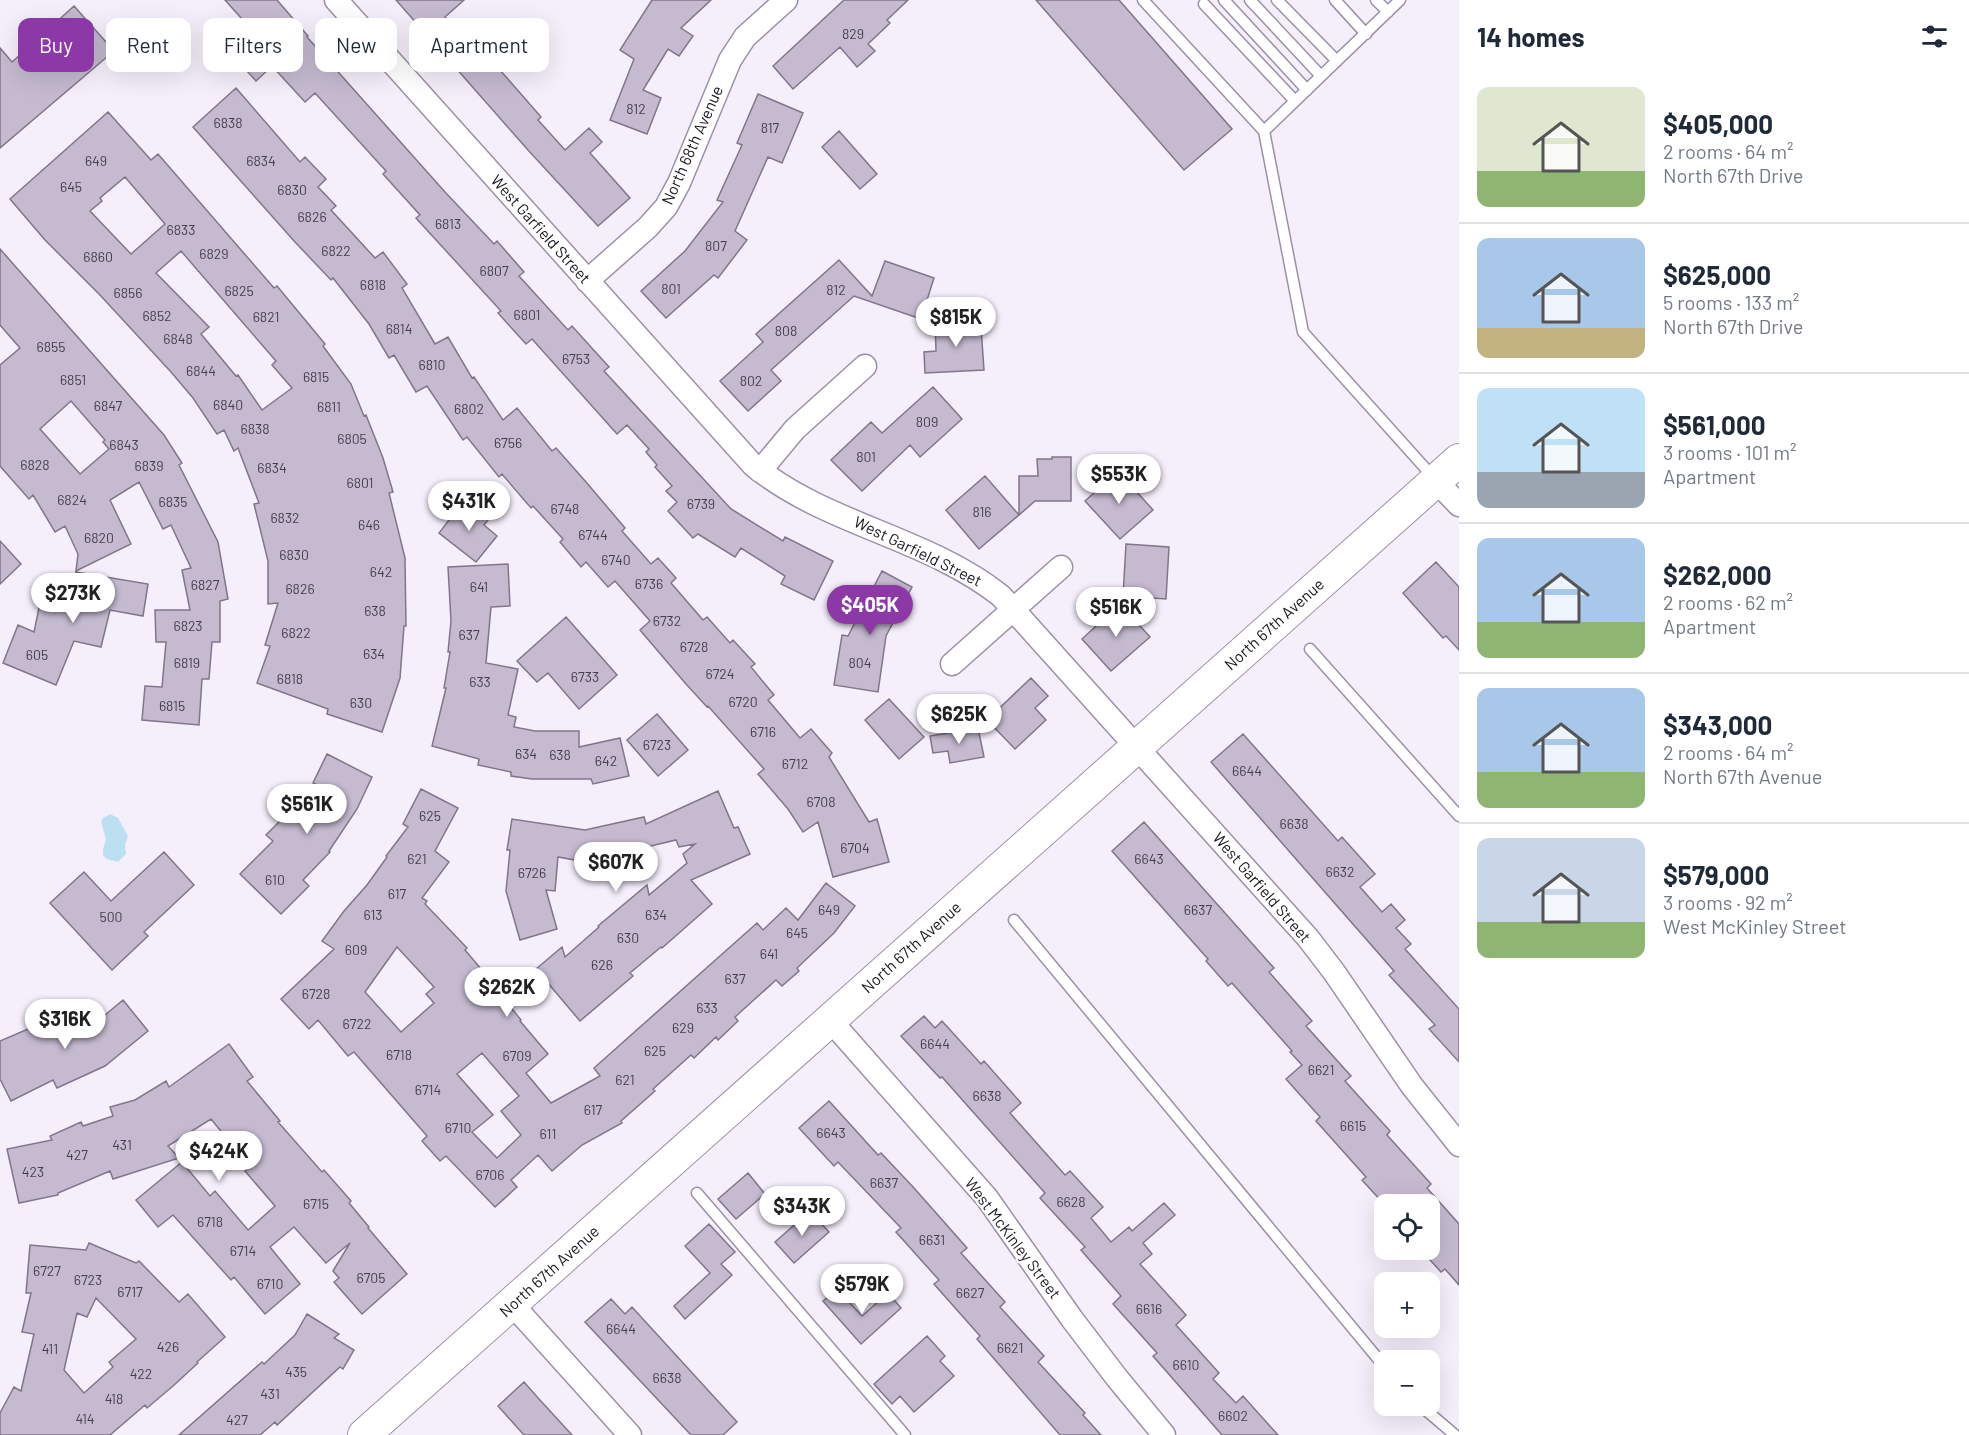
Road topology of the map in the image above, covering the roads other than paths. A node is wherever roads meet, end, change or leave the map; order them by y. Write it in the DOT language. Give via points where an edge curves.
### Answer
graph roads {
  1 [pos="336,0"];
  2 [pos="786,0"];
  3 [pos="1143,0"];
  4 [pos="1224,0"];
  5 [pos="1250,0"];
  6 [pos="1277,0"];
  7 [pos="1335,0"];
  8 [pos="1376,0"];
  9 [pos="1400,0"];
  10 [pos="1204,3"];
  11 [pos="1388,12"];
  12 [pos="1366,34"];
  13 [pos="1337,62"];
  14 [pos="1321,76"];
  15 [pos="1307,90"];
  16 [pos="1295,101"];
  17 [pos="1264,131"];
  18 [pos="587,281"];
  19 [pos="866,366"];
  20 [pos="1459,460"];
  21 [pos="760,471"];
  22 [pos="1436,481"];
  23 [pos="1459,505"];
  24 [pos="1060,567"];
  25 [pos="1013,609"];
  26 [pos="1310,649"];
  27 [pos="952,664"];
  28 [pos="1137,746"];
  29 [pos="1459,816"];
  30 [pos="1014,920"];
  31 [pos="830,1020"];
  32 [pos="1459,1145"];
  33 [pos="697,1193"];
  34 [pos="512,1304"];
  35 [pos="1374,1354"];
  36 [pos="1433,1416"];
  37 [pos="364,1435"];
  38 [pos="630,1435"];
  39 [pos="905,1435"];
  40 [pos="1164,1435"];
  41 [pos="1455,1435"];
  1 -- 18 [label="street, West Garfield Street"];
  2 -- 18 [label="street, North 68th Avenue" via="745,38 730,60 666,207"];
  3 -- 17 [label="lane"];
  4 -- 15 [label="lane"];
  5 -- 14 [label="lane"];
  6 -- 13 [label="lane"];
  7 -- 12 [label="lane"];
  8 -- 11 [label="lane"];
  9 -- 11 [label="lane"];
  10 -- 16 [label="lane"];
  11 -- 12 [label="lane"];
  12 -- 13 [label="lane"];
  13 -- 14 [label="lane"];
  14 -- 15 [label="lane"];
  15 -- 16 [label="lane"];
  16 -- 17 [label="lane"];
  17 -- 22 [label="lane" via="1303,332"];
  18 -- 21 [label="street, West Garfield Street"];
  19 -- 21 [label="street" via="795,429"];
  20 -- 22 [label="main road, North 67th Avenue"];
  21 -- 25 [label="street, West Garfield Street" via="798,495 970,573"];
  22 -- 23 [label="street"];
  22 -- 28 [label="main road, North 67th Avenue"];
  24 -- 25 [label="street"];
  25 -- 27 [label="street"];
  25 -- 28 [label="street, West Garfield Street"];
  26 -- 29 [label="lane"];
  28 -- 31 [label="main road, North 67th Avenue"];
  28 -- 32 [label="street, West Garfield Street" via="1308,938 1412,1086"];
  30 -- 35 [label="lane"];
  31 -- 34 [label="main road, North 67th Avenue"];
  31 -- 40 [label="street, West McKinley Street" via="987,1198 1116,1378"];
  33 -- 39 [label="lane"];
  34 -- 37 [label="main road, North 67th Avenue"];
  34 -- 38 [label="street"];
  36 -- 41 [label="lane"];
}
